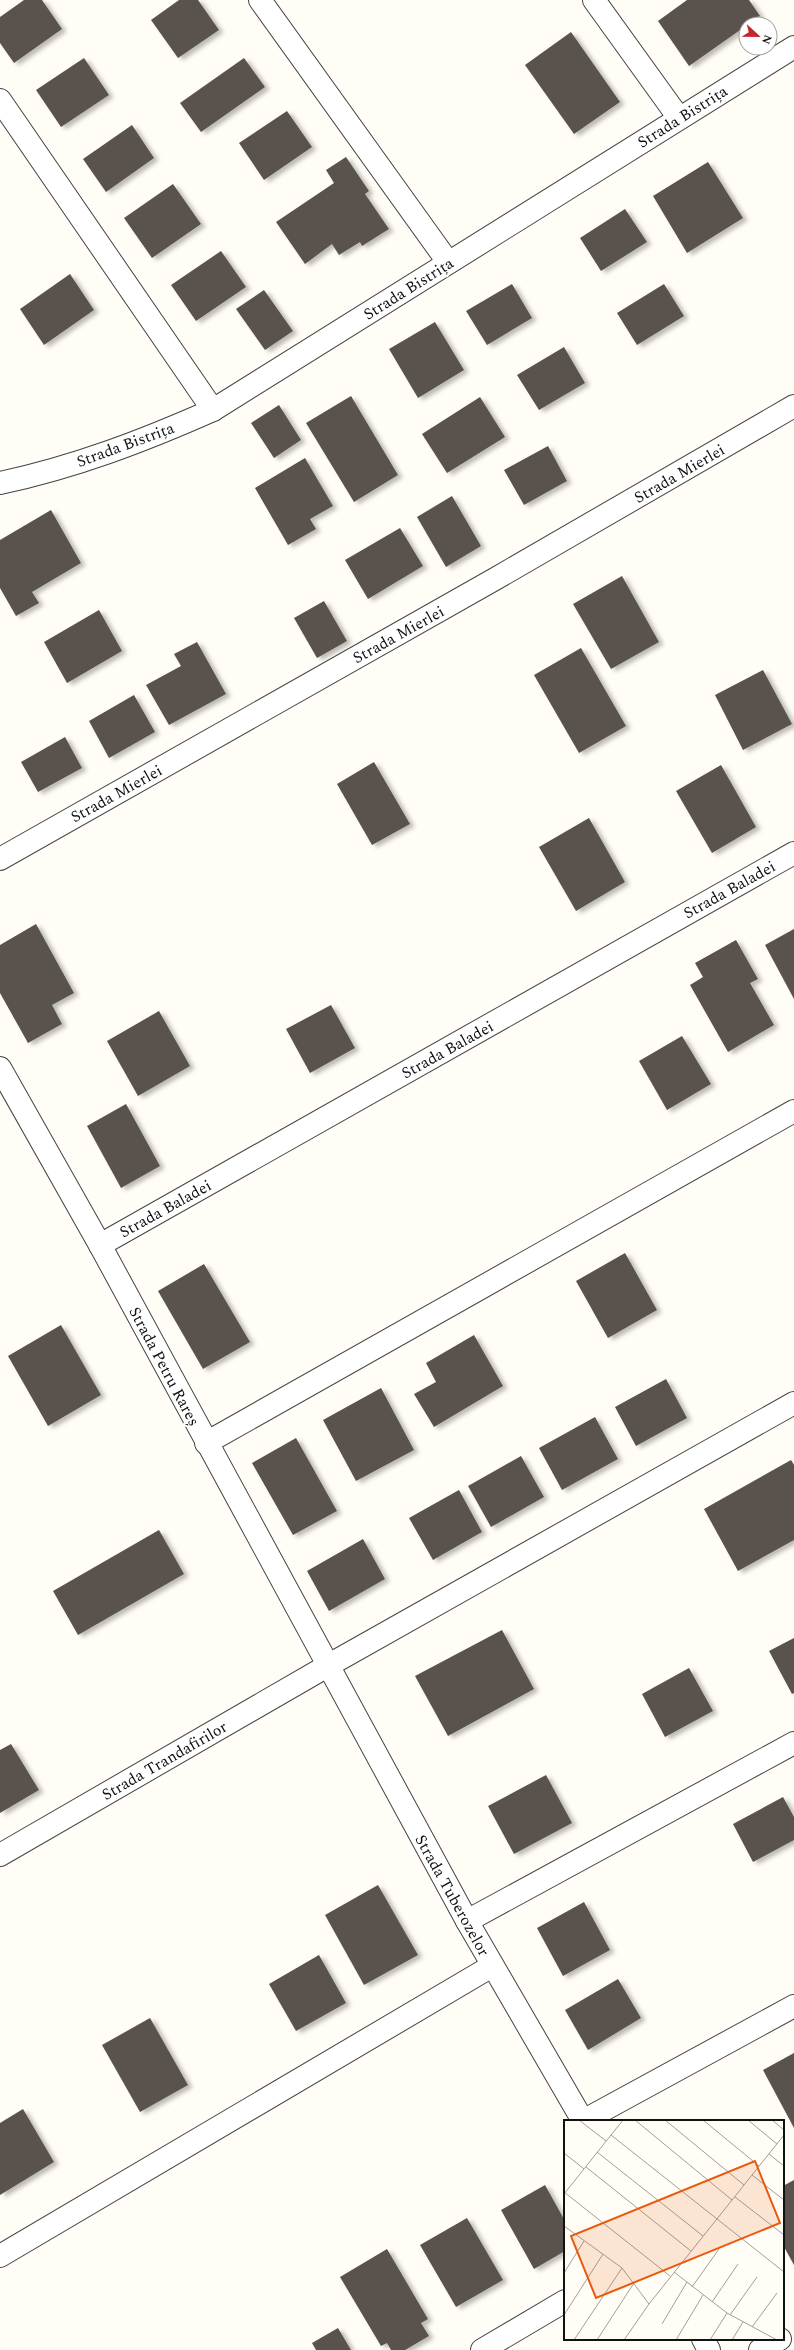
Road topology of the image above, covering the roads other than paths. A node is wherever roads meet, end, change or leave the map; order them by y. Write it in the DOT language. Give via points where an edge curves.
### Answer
graph roads {
  1 [pos="260,0"];
  2 [pos="594,0"];
  3 [pos="794,47"];
  4 [pos="0,100"];
  5 [pos="679,118"];
  6 [pos="448,262"];
  7 [pos="794,406"];
  8 [pos="213,410"];
  9 [pos="0,482"];
  10 [pos="794,853"];
  11 [pos="0,858"];
  12 [pos="0,1068"];
  13 [pos="794,1111"];
  14 [pos="100,1245"];
  15 [pos="794,1403"];
  16 [pos="206,1444"];
  17 [pos="329,1665"];
  18 [pos="794,1743"];
  19 [pos="0,1855"];
  20 [pos="467,1921"];
  21 [pos="492,1966"];
  22 [pos="794,2006"];
  23 [pos="582,2120"];
  24 [pos="585,2120"];
  25 [pos="0,2256"];
  26 [pos="564,2302"];
  27 [pos="794,2332"];
  28 [pos="784,2337"];
  29 [pos="704,2340"];
  30 [pos="778,2340"];
  31 [pos="482,2350"];
  32 [pos="709,2350"];
  33 [pos="760,2350"];
  1 -- 6 [label="street"];
  2 -- 5 [label="street"];
  3 -- 5 [label="street, Strada Bistrița"];
  4 -- 8 [label="street"];
  5 -- 6 [label="street, Strada Bistrița"];
  6 -- 8 [label="street, Strada Bistrița"];
  7 -- 11 [label="street, Strada Mierlei" via="495,579"];
  8 -- 9 [label="street, Strada Bistrița" via="145,440 39,475"];
  10 -- 14 [label="street, Strada Baladei"];
  12 -- 14 [label="street, Strada Petru Rareș"];
  13 -- 16 [label="street"];
  14 -- 16 [label="street, Strada Petru Rareș"];
  15 -- 17 [label="street, Strada Trandafirilor"];
  16 -- 17 [label="street, Strada Petru Rareș"];
  17 -- 19 [label="street, Strada Trandafirilor"];
  17 -- 20 [label="street, Strada Tuberozelor"];
  18 -- 20 [label="street"];
  20 -- 21 [label="street, Strada Tuberozelor"];
  21 -- 23 [label="street, Strada Tuberozelor"];
  21 -- 25 [label="street"];
  22 -- 24 [label="street"];
  26 -- 31 [label="street"];
  27 -- 28 [label="street"];
  29 -- 32 [label="street"];
  30 -- 33 [label="street"];
}
